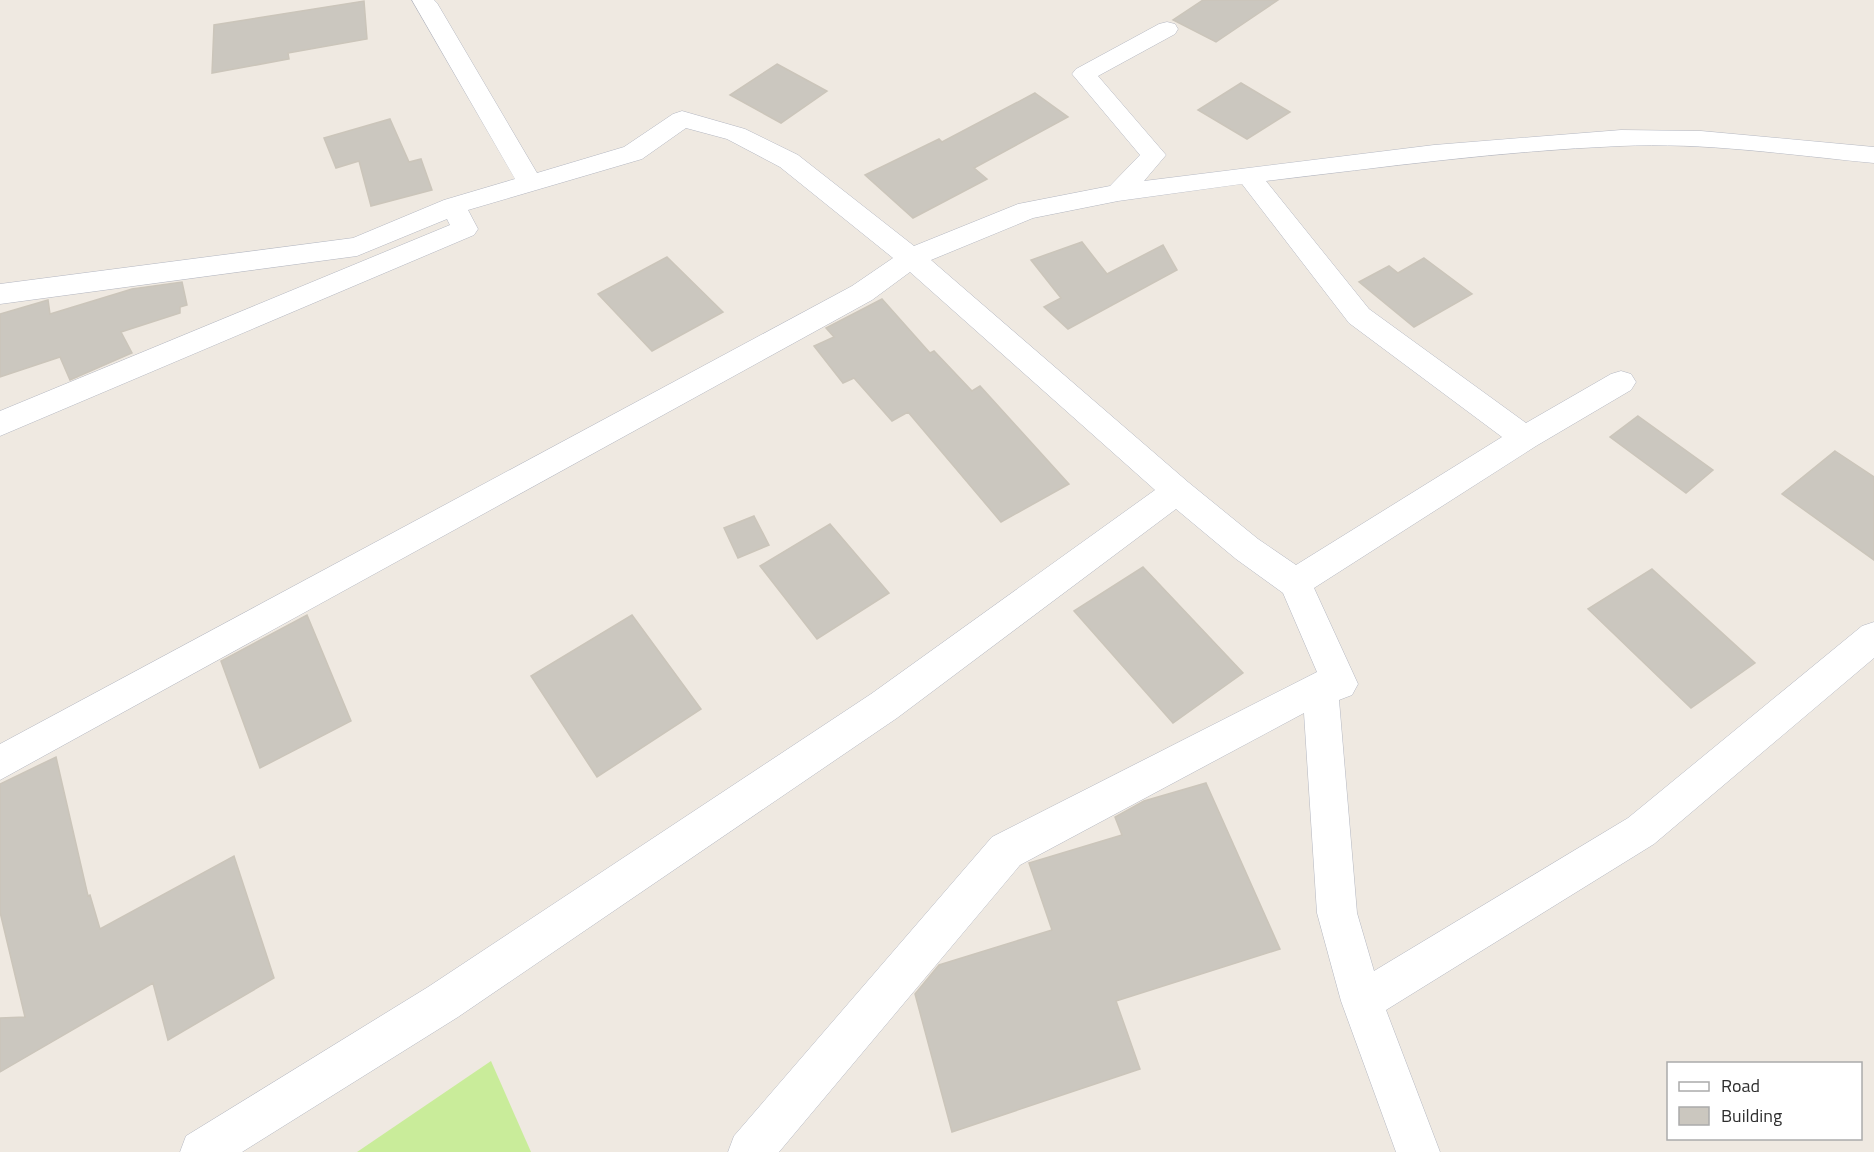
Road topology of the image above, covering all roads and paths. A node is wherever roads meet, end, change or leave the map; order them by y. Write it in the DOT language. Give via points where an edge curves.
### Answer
graph roads {
  1 [pos="423,0"];
  2 [pos="1167,29"];
  3 [pos="1874,155"];
  4 [pos="1248,175"];
  5 [pos="530,183"];
  6 [pos="1118,193"];
  7 [pos="453,206"];
  8 [pos="911,258"];
  9 [pos="0,294"];
  10 [pos="1621,382"];
  11 [pos="0,424"];
  12 [pos="1525,438"];
  13 [pos="1177,491"];
  14 [pos="1295,583"];
  15 [pos="1874,637"];
  16 [pos="1320,687"];
  17 [pos="0,763"];
  18 [pos="1362,1001"];
  19 [pos="201,1152"];
  20 [pos="750,1152"];
  21 [pos="1418,1152"];
  1 -- 5 [label="street"];
  2 -- 6 [label="street" via="1084,74 1154,155"];
  3 -- 4 [label="street" via="1701,139 1621,138 1434,153"];
  4 -- 6 [label="street"];
  4 -- 12 [label="street" via="1359,316"];
  5 -- 7 [label="street"];
  5 -- 8 [label="street" via="633,153 682,119 736,134 789,161"];
  6 -- 8 [label="street" via="1027,210"];
  7 -- 9 [label="street" via="357,247"];
  7 -- 11 [label="street" via="465,229"];
  8 -- 13 [label="street"];
  8 -- 17 [label="street" via="862,293"];
  10 -- 12 [label="street"];
  12 -- 14 [label="street"];
  13 -- 14 [label="street"];
  13 -- 19 [label="street" via="884,706 442,1002"];
  14 -- 16 [label="street" via="1340,684"];
  15 -- 18 [label="street" via="1641,831"];
  16 -- 18 [label="street" via="1337,913"];
  16 -- 20 [label="street" via="1005,851"];
  18 -- 21 [label="street"];
}
